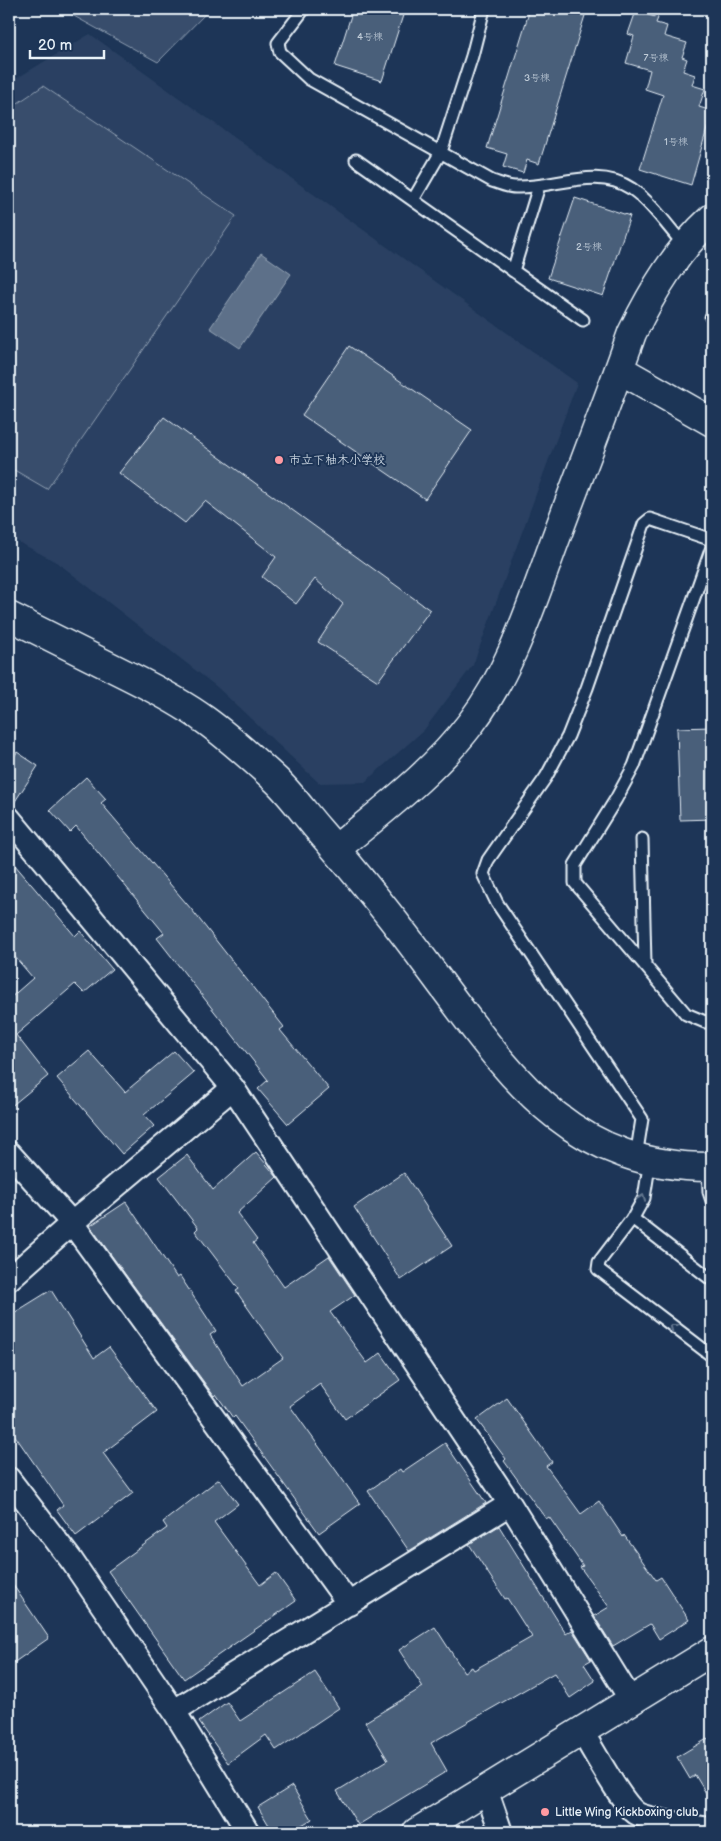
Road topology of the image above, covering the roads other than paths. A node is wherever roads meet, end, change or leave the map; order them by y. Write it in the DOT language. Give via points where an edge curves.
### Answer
graph roads {
  1 [pos="304,9"];
  2 [pos="484,9"];
  3 [pos="442,152"];
  4 [pos="356,160"];
  5 [pos="538,186"];
  6 [pos="413,200"];
  7 [pos="712,218"];
  8 [pos="685,246"];
  9 [pos="513,271"];
  10 [pos="583,320"];
  11 [pos="619,369"];
  12 [pos="712,422"];
  13 [pos="712,540"];
  14 [pos="712,547"];
  15 [pos="9,616"];
  16 [pos="9,818"];
  17 [pos="642,840"];
  18 [pos="336,849"];
  19 [pos="645,964"];
  20 [pos="712,1021"];
  21 [pos="233,1088"];
  22 [pos="9,1153"];
  23 [pos="643,1158"];
  24 [pos="710,1167"];
  25 [pos="712,1201"];
  26 [pos="632,1218"];
  27 [pos="72,1223"];
  28 [pos="9,1279"];
  29 [pos="712,1280"];
  30 [pos="712,1356"];
  31 [pos="9,1479"];
  32 [pos="510,1504"];
  33 [pos="349,1604"];
  34 [pos="712,1651"];
  35 [pos="632,1702"];
  36 [pos="174,1711"];
  37 [pos="582,1732"];
  38 [pos="486,1790"];
  39 [pos="700,1830"];
  40 [pos="248,1832"];
  41 [pos="417,1832"];
  42 [pos="501,1832"];
  1 -- 3 [label="lane" via="278,43 280,52 308,79"];
  2 -- 3 [label="lane"];
  3 -- 5 [label="lane" via="492,181 513,188"];
  3 -- 6 [label="lane"];
  4 -- 6 [label="lane"];
  5 -- 8 [label="lane" via="604,178 631,188 652,206"];
  5 -- 9 [label="lane"];
  6 -- 9 [label="lane"];
  7 -- 8 [label="street"];
  8 -- 11 [label="street" via="643,310"];
  9 -- 10 [label="lane"];
  11 -- 12 [label="street"];
  11 -- 18 [label="street" via="514,647 483,706 444,755"];
  13 -- 23 [label="lane" via="650,519 644,524 568,736 546,777 488,860 483,874 498,903 642,1119"];
  14 -- 19 [label="lane" via="634,766 575,865 575,882"];
  15 -- 18 [label="street" via="158,691 204,719 278,782"];
  16 -- 21 [label="street"];
  17 -- 19 [label="lane"];
  18 -- 23 [label="street" via="521,1086 580,1134 610,1149"];
  19 -- 20 [label="lane" via="686,1014 705,1022"];
  21 -- 27 [label="street"];
  21 -- 32 [label="street"];
  22 -- 27 [label="street"];
  23 -- 24 [label="street"];
  26 -- 23 [label="lane, one-way" via="644,1198"];
  24 -- 25 [label="lane"];
  26 -- 29 [label="lane"];
  30 -- 26 [label="lane, one-way" via="598,1269 599,1262"];
  27 -- 28 [label="street"];
  27 -- 33 [label="street"];
  31 -- 36 [label="street" via="72,1561"];
  32 -- 33 [label="street"];
  32 -- 35 [label="street"];
  33 -- 36 [label="street"];
  34 -- 35 [label="street"];
  35 -- 37 [label="street"];
  36 -- 40 [label="street"];
  37 -- 38 [label="street"];
  37 -- 39 [label="street" via="626,1803 638,1814"];
  38 -- 41 [label="street"];
  38 -- 42 [label="street"];
}
